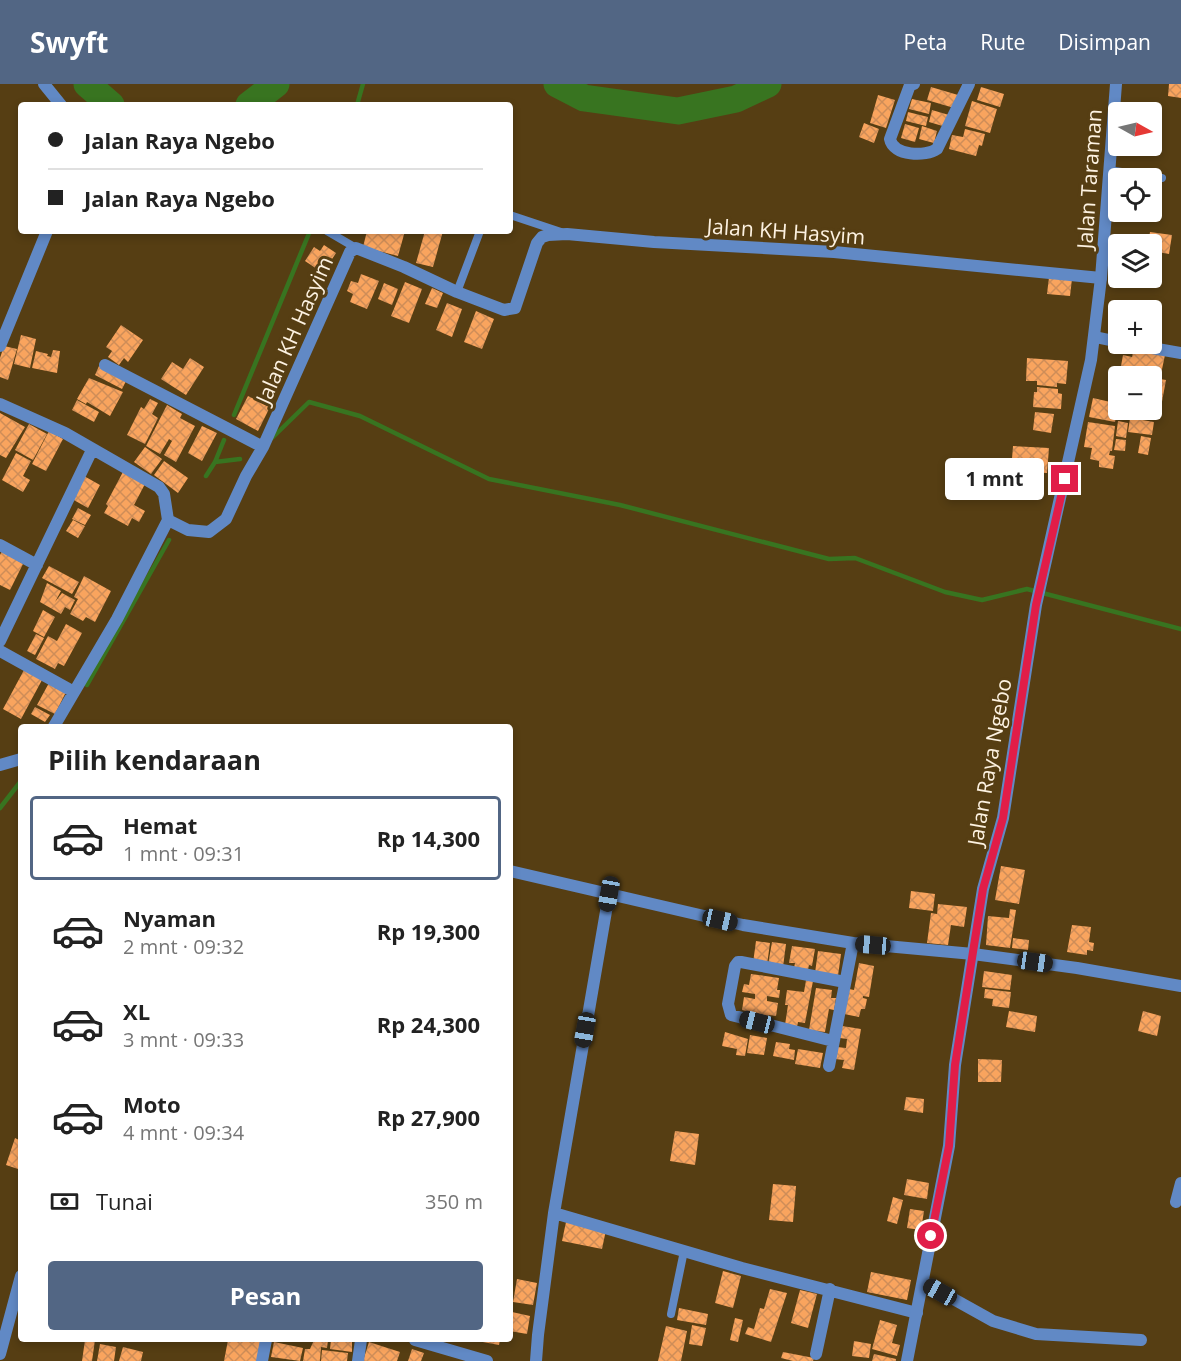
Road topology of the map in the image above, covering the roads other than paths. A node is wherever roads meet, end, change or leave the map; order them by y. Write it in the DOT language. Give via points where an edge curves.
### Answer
graph roads {
  1 [pos="44,84"];
  2 [pos="914,84"];
  3 [pos="969,84"];
  4 [pos="1116,84"];
  5 [pos="59,102"];
  6 [pos="1108,168"];
  7 [pos="1108,170"];
  8 [pos="513,216"];
  9 [pos="46,234"];
  10 [pos="332,234"];
  11 [pos="479,234"];
  12 [pos="567,234"];
  13 [pos="356,248"];
  14 [pos="1101,278"];
  15 [pos="457,292"];
  16 [pos="1095,337"];
  17 [pos="1108,340"];
  18 [pos="0,346"];
  19 [pos="1162,350"];
  20 [pos="1181,353"];
  21 [pos="105,365"];
  22 [pos="0,404"];
  23 [pos="263,447"];
  24 [pos="92,450"];
  25 [pos="168,520"];
  26 [pos="0,545"];
  27 [pos="37,565"];
  28 [pos="0,641"];
  29 [pos="0,651"];
  30 [pos="74,692"];
  31 [pos="55,724"];
  32 [pos="18,760"];
  33 [pos="0,765"];
  34 [pos="513,872"];
  35 [pos="609,894"];
  36 [pos="853,943"];
  37 [pos="973,954"];
  38 [pos="845,982"];
  39 [pos="1181,986"];
  40 [pos="833,1041"];
  41 [pos="830,1066"];
  42 [pos="1181,1182"];
  43 [pos="1176,1202"];
  44 [pos="554,1213"];
  45 [pos="684,1251"];
  46 [pos="923,1282"];
  47 [pos="18,1287"];
  48 [pos="830,1289"];
  49 [pos="917,1313"];
  50 [pos="671,1314"];
  51 [pos="1141,1340"];
  52 [pos="266,1342"];
  53 [pos="361,1342"];
  54 [pos="422,1342"];
  55 [pos="0,1354"];
  56 [pos="816,1354"];
  57 [pos="262,1361"];
  58 [pos="358,1361"];
  59 [pos="487,1361"];
  60 [pos="536,1361"];
  61 [pos="907,1361"];
  1 -- 5 [label="street"];
  2 -- 3 [label="street" via="910,85 891,144 904,152 928,153 937,149"];
  4 -- 6 [label="street, Jalan Taraman"];
  7 -- 14 [label="street, Jalan Taraman"];
  8 -- 12 [label="lane"];
  9 -- 18 [label="street"];
  10 -- 13 [label="lane"];
  11 -- 15 [label="lane"];
  12 -- 14 [label="street, Jalan KH Hasyim" via="834,252"];
  12 -- 15 [label="street, Jalan KH Hasyim" via="542,237 537,243 515,308 504,310"];
  13 -- 15 [label="street, Jalan KH Hasyim"];
  13 -- 23 [label="street, Jalan KH Hasyim" via="350,252"];
  14 -- 16 [label="street, Jalan Raya Ngebo"];
  16 -- 17 [label="street"];
  16 -- 37 [label="street, Jalan Raya Ngebo" via="1036,605 1003,818 983,889"];
  19 -- 20 [label="street"];
  21 -- 23 [label="street"];
  22 -- 24 [label="street"];
  23 -- 25 [label="street, Jalan KH Hasyim" via="226,519 209,532 188,530"];
  24 -- 25 [label="street" via="159,487"];
  24 -- 27 [label="street"];
  25 -- 30 [label="street"];
  26 -- 27 [label="street"];
  27 -- 28 [label="street"];
  29 -- 30 [label="street"];
  30 -- 31 [label="street"];
  32 -- 33 [label="street"];
  34 -- 35 [label="street"];
  35 -- 36 [label="street" via="743,925"];
  35 -- 44 [label="street"];
  36 -- 37 [label="street"];
  36 -- 38 [label="street"];
  37 -- 39 [label="street"];
  37 -- 46 [label="street, Jalan Raya Ngebo" via="955,1065 949,1146"];
  38 -- 40 [label="street"];
  38 -- 40 [label="street" via="739,962 735,966 728,1004 731,1015"];
  40 -- 41 [label="street"];
  42 -- 43 [label="street"];
  44 -- 45 [label="street"];
  44 -- 60 [label="street"];
  45 -- 48 [label="street"];
  45 -- 50 [label="lane"];
  46 -- 49 [label="street, Jalan Raya Ngebo"];
  46 -- 51 [label="street" via="993,1321 1036,1334"];
  47 -- 55 [label="street"];
  48 -- 49 [label="street"];
  48 -- 56 [label="street"];
  49 -- 61 [label="street, Jalan Raya Ngebo"];
  52 -- 57 [label="street"];
  53 -- 58 [label="street"];
  54 -- 59 [label="street"];
}
